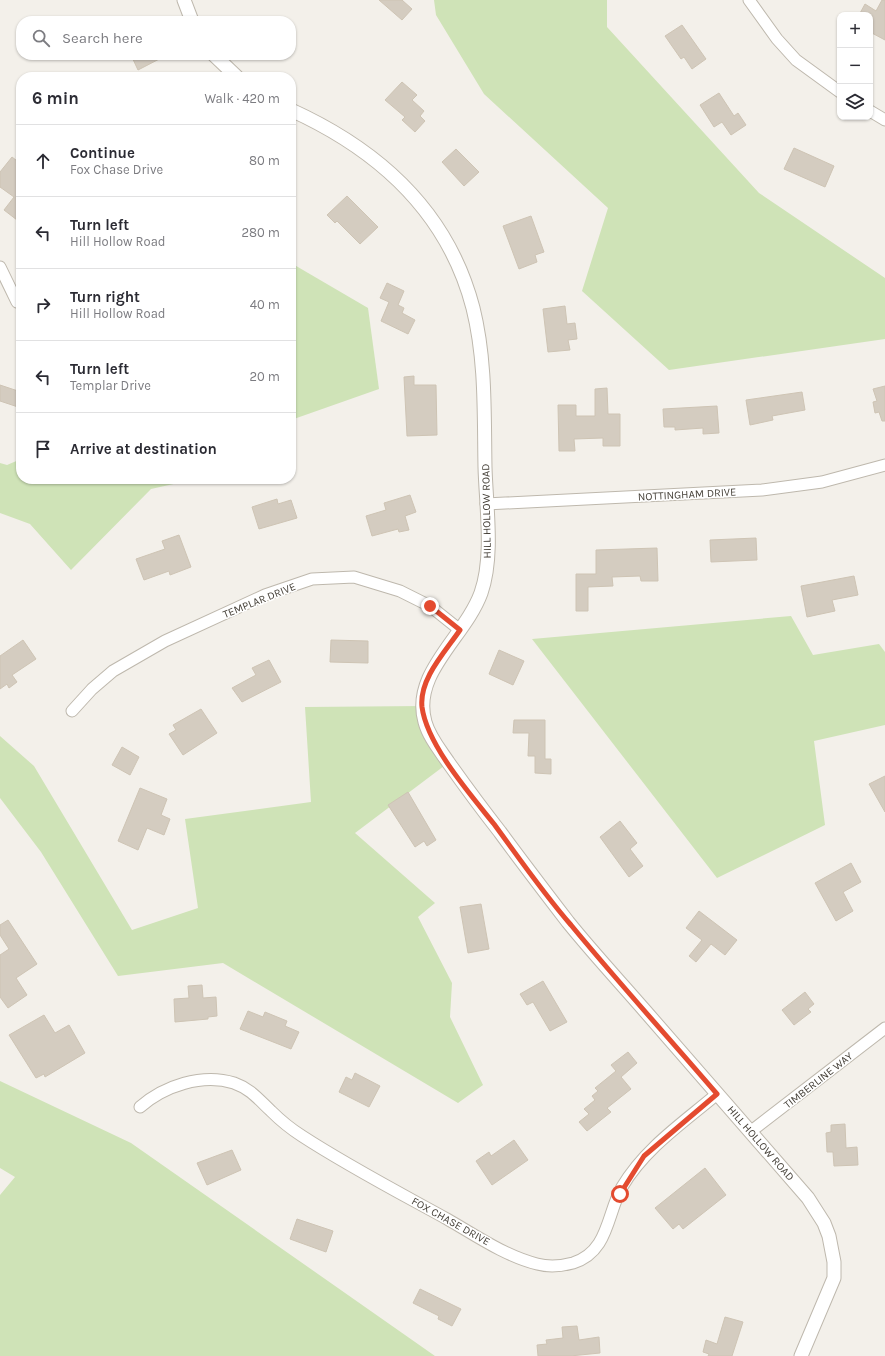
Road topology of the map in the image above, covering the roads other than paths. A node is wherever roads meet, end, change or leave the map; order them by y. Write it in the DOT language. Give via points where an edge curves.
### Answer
graph roads {
  1 [pos="184,0"];
  2 [pos="749,0"];
  3 [pos="190,16"];
  4 [pos="219,60"];
  5 [pos="232,72"];
  6 [pos="837,90"];
  7 [pos="296,112"];
  8 [pos="873,114"];
  9 [pos="885,120"];
  10 [pos="0,268"];
  11 [pos="16,298"];
  12 [pos="885,465"];
  13 [pos="486,504"];
  14 [pos="460,630"];
  15 [pos="72,711"];
  16 [pos="885,1028"];
  17 [pos="717,1094"];
  18 [pos="140,1107"];
  19 [pos="750,1132"];
  20 [pos="801,1356"];
  1 -- 3 [label="street"];
  2 -- 6 [label="street" via="777,39 796,60"];
  4 -- 5 [label="street"];
  7 -- 13 [label="street, HILL HOLLOW ROAD" via="319,123 372,156 403,184 428,215 461,272 474,311 482,358"];
  8 -- 9 [label="street"];
  10 -- 11 [label="street"];
  12 -- 13 [label="street, NOTTINGHAM DRIVE" via="822,482 762,490"];
  13 -- 14 [label="street, HILL HOLLOW ROAD" via="486,572 481,592"];
  14 -- 15 [label="street, TEMPLAR DRIVE" via="430,606 400,591 354,578 312,579 265,595 165,641 113,671"];
  14 -- 17 [label="street, HILL HOLLOW ROAD" via="428,678 422,695 426,726 438,748 570,924"];
  16 -- 19 [label="street, TIMBERLINE WAY"];
  17 -- 18 [label="street, FOX CHASE DRIVE" via="644,1156 622,1188 608,1227 597,1246 585,1257 573,1263 555,1266 538,1264 508,1253 366,1174 301,1136 271,1112 251,1091 234,1083 215,1079 174,1085"];
  17 -- 19 [label="street, HILL HOLLOW ROAD"];
  19 -- 20 [label="street, HILL HOLLOW ROAD" via="808,1198 829,1236 834,1278"];
}
